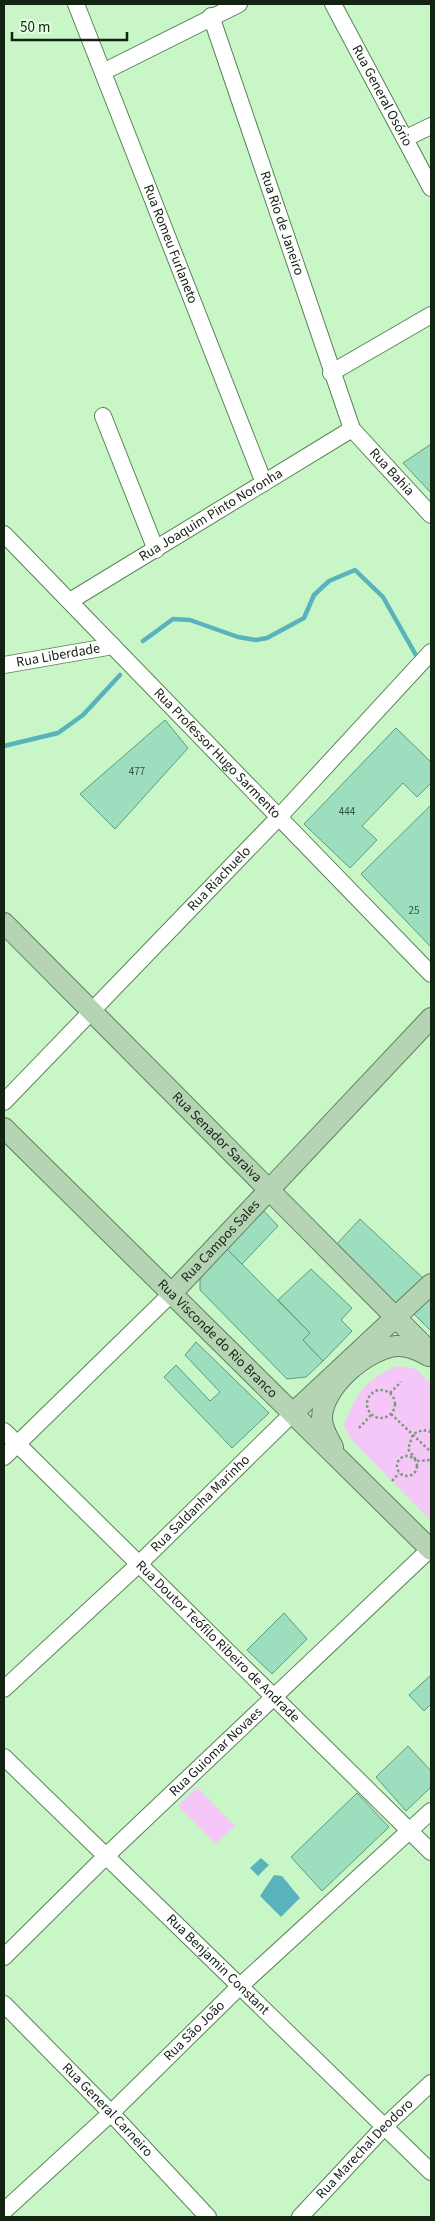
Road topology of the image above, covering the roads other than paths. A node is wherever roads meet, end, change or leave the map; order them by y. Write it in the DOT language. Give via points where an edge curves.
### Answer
graph roads {
  1 [pos="76,4"];
  2 [pos="238,4"];
  3 [pos="333,4"];
  4 [pos="211,16"];
  5 [pos="103,72"];
  6 [pos="431,126"];
  7 [pos="406,138"];
  8 [pos="431,188"];
  9 [pos="431,316"];
  10 [pos="331,372"];
  11 [pos="103,416"];
  12 [pos="352,429"];
  13 [pos="264,483"];
  14 [pos="431,515"];
  15 [pos="4,534"];
  16 [pos="156,550"];
  17 [pos="70,602"];
  18 [pos="113,646"];
  19 [pos="431,652"];
  20 [pos="4,665"];
  21 [pos="279,817"];
  22 [pos="4,923"];
  23 [pos="431,974"];
  24 [pos="91,1010"];
  25 [pos="431,1018"];
  26 [pos="4,1102"];
  27 [pos="4,1128"];
  28 [pos="270,1191"];
  29 [pos="431,1284"];
  30 [pos="172,1293"];
  31 [pos="395,1316"];
  32 [pos="431,1355"];
  33 [pos="293,1413"];
  34 [pos="4,1431"];
  35 [pos="17,1444"];
  36 [pos="4,1457"];
  37 [pos="341,1461"];
  38 [pos="430,1550"];
  39 [pos="138,1564"];
  40 [pos="4,1689"];
  41 [pos="274,1698"];
  42 [pos="4,1757"];
  43 [pos="431,1810"];
  44 [pos="410,1831"];
  45 [pos="431,1852"];
  46 [pos="105,1857"];
  47 [pos="4,1957"];
  48 [pos="239,1987"];
  49 [pos="4,2004"];
  50 [pos="431,2083"];
  51 [pos="111,2113"];
  52 [pos="385,2126"];
  53 [pos="431,2172"];
  54 [pos="6,2206"];
  55 [pos="208,2217"];
  56 [pos="300,2217"];
  1 -- 5 [label="street, Rua Romeu Furlaneto"];
  2 -- 4 [label="street"];
  3 -- 7 [label="street, Rua General Osório"];
  4 -- 5 [label="street"];
  4 -- 10 [label="street, Rua Rio de Janeiro"];
  5 -- 13 [label="street, Rua Romeu Furlaneto"];
  6 -- 7 [label="street"];
  7 -- 8 [label="street, Rua General Osório"];
  9 -- 10 [label="street"];
  10 -- 12 [label="street, Rua Rio de Janeiro"];
  11 -- 16 [label="street"];
  12 -- 13 [label="street, Rua Joaquim Pinto Noronha"];
  12 -- 14 [label="street, Rua Bahia"];
  13 -- 16 [label="street, Rua Joaquim Pinto Noronha"];
  15 -- 17 [label="street, Rua Professor Hugo Sarmento"];
  16 -- 17 [label="street, Rua Joaquim Pinto Noronha"];
  17 -- 18 [label="street, Rua Professor Hugo Sarmento"];
  18 -- 20 [label="street, Rua Liberdade"];
  18 -- 21 [label="street, Rua Professor Hugo Sarmento"];
  19 -- 21 [label="street, Rua Riachuelo"];
  21 -- 23 [label="street, Rua Professor Hugo Sarmento"];
  21 -- 24 [label="street, Rua Riachuelo"];
  22 -- 24 [label="main road, Rua Senador Saraiva"];
  24 -- 26 [label="street, Rua Riachuelo"];
  24 -- 28 [label="main road, Rua Senador Saraiva"];
  25 -- 28 [label="main road, Rua Campos Sales"];
  27 -- 30 [label="main road, Rua Visconde do Rio Branco"];
  28 -- 30 [label="main road, Rua Campos Sales"];
  28 -- 31 [label="main road, Rua Senador Saraiva"];
  29 -- 31 [label="main road, Rua Saldanha Marinho"];
  30 -- 33 [label="main road, Rua Visconde do Rio Branco"];
  30 -- 35 [label="street, Rua Campos Sales"];
  31 -- 32 [label="main road, Rua Senador Saraiva"];
  31 -- 33 [label="main road, Rua Saldanha Marinho"];
  32 -- 37 [label="main road" via="397,1346 375,1353 356,1365 332,1392 322,1417 324,1432"];
  33 -- 37 [label="main road, Rua Visconde do Rio Branco"];
  33 -- 39 [label="street, Rua Saldanha Marinho"];
  34 -- 35 [label="street, Rua Doutor Teófilo Ribeiro de Andrade"];
  35 -- 36 [label="street, Rua Campos Sales"];
  35 -- 39 [label="street, Rua Doutor Teófilo Ribeiro de Andrade"];
  37 -- 38 [label="main road, Rua Visconde do Rio Branco"];
  38 -- 41 [label="street, Rua Guiomar Novaes"];
  39 -- 40 [label="street, Rua Saldanha Marinho"];
  39 -- 41 [label="street, Rua Doutor Teófilo Ribeiro de Andrade"];
  41 -- 44 [label="street, Rua Doutor Teófilo Ribeiro de Andrade"];
  41 -- 46 [label="street, Rua Guiomar Novaes"];
  42 -- 46 [label="street, Rua Benjamin Constant"];
  43 -- 44 [label="street, Rua São João"];
  44 -- 45 [label="street, Rua Doutor Teófilo Ribeiro de Andrade"];
  44 -- 48 [label="street, Rua São João"];
  46 -- 47 [label="street, Rua Guiomar Novaes"];
  46 -- 48 [label="street, Rua Benjamin Constant"];
  48 -- 51 [label="street, Rua São João"];
  48 -- 52 [label="street, Rua Benjamin Constant"];
  49 -- 51 [label="street, Rua General Carneiro"];
  50 -- 52 [label="street, Rua Marechal Deodoro"];
  51 -- 54 [label="street, Rua São João"];
  51 -- 55 [label="street, Rua General Carneiro"];
  52 -- 53 [label="street, Rua Benjamin Constant"];
  52 -- 56 [label="street, Rua Marechal Deodoro"];
}
